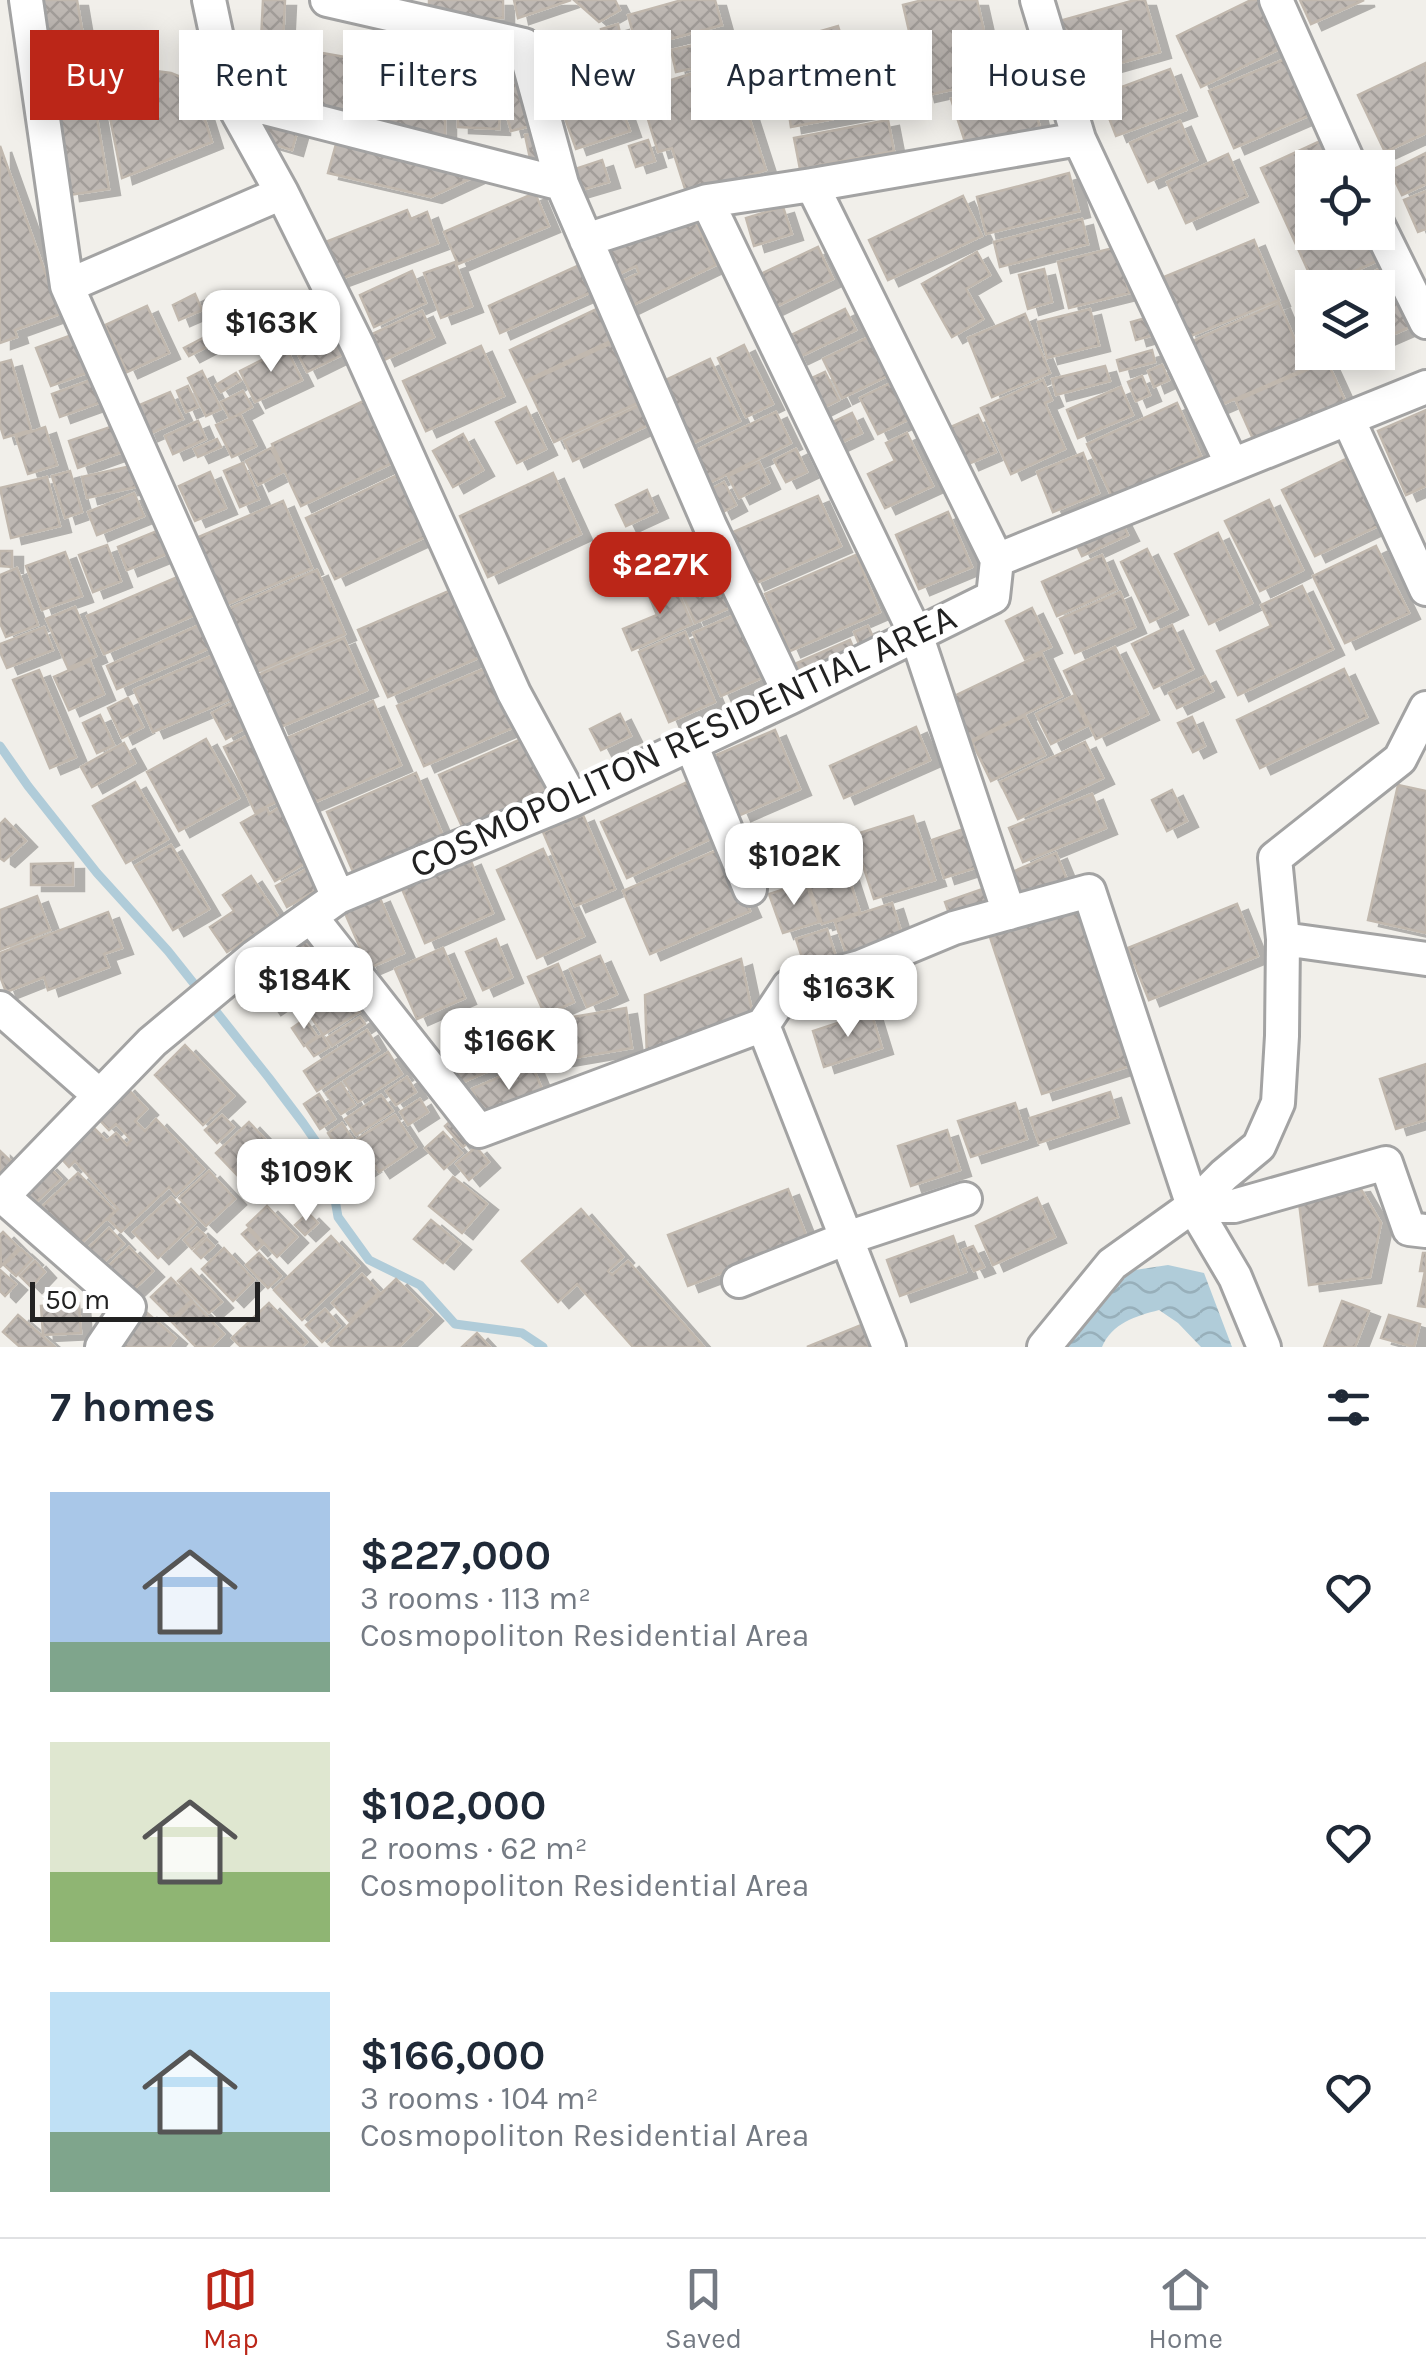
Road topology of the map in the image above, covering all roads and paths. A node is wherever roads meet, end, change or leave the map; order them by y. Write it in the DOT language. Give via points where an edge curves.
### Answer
graph roads {
  1 [pos="26,0"];
  2 [pos="209,0"];
  3 [pos="327,0"];
  4 [pos="1037,0"];
  5 [pos="1276,0"];
  6 [pos="215,30"];
  7 [pos="242,120"];
  8 [pos="312,120"];
  9 [pos="1079,139"];
  10 [pos="1344,150"];
  11 [pos="562,184"];
  12 [pos="812,184"];
  13 [pos="282,193"];
  14 [pos="707,202"];
  15 [pos="586,240"];
  16 [pos="1390,250"];
  17 [pos="67,286"];
  18 [pos="1426,322"];
  19 [pos="1426,387"];
  20 [pos="1348,419"];
  21 [pos="1232,465"];
  22 [pos="997,560"];
  23 [pos="1426,589"];
  24 [pos="917,636"];
  25 [pos="791,697"];
  26 [pos="1426,708"];
  27 [pos="691,744"];
  28 [pos="572,800"];
  29 [pos="750,888"];
  30 [pos="338,897"];
  31 [pos="1008,913"];
  32 [pos="311,916"];
  33 [pos="1283,938"];
  34 [pos="1426,960"];
  35 [pos="0,1008"];
  36 [pos="763,1025"];
  37 [pos="100,1096"];
  38 [pos="1,1196"];
  39 [pos="965,1199"];
  40 [pos="1193,1206"];
  41 [pos="1426,1231"];
  42 [pos="847,1238"];
  43 [pos="739,1281"];
  44 [pos="102,1347"];
  45 [pos="889,1347"];
  46 [pos="1044,1347"];
  47 [pos="1264,1347"];
  1 -- 17 [label="street"];
  2 -- 6 [label="street"];
  3 -- 11 [label="street" via="524,45"];
  4 -- 9 [label="street"];
  5 -- 10 [label="street"];
  7 -- 13 [label="street"];
  8 -- 11 [label="street"];
  9 -- 12 [label="street"];
  9 -- 21 [label="street"];
  11 -- 15 [label="street"];
  12 -- 14 [label="street"];
  12 -- 22 [label="street"];
  13 -- 17 [label="street"];
  13 -- 28 [label="street" via="514,693"];
  14 -- 15 [label="street"];
  14 -- 24 [label="street"];
  15 -- 25 [label="street"];
  16 -- 18 [label="street"];
  17 -- 30 [label="street"];
  19 -- 20 [label="street"];
  20 -- 21 [label="street"];
  20 -- 23 [label="street"];
  21 -- 22 [label="street"];
  22 -- 24 [label="street, COSMOPOLITON RESIDENTIAL AREA" via="994,597"];
  24 -- 25 [label="street, COSMOPOLITON RESIDENTIAL AREA"];
  24 -- 31 [label="street"];
  25 -- 27 [label="street, COSMOPOLITON RESIDENTIAL AREA"];
  26 -- 33 [label="street" via="1400,760 1275,858"];
  27 -- 28 [label="street, COSMOPOLITON RESIDENTIAL AREA"];
  27 -- 29 [label="street"];
  28 -- 30 [label="street, COSMOPOLITON RESIDENTIAL AREA"];
  30 -- 32 [label="street, COSMOPOLITON RESIDENTIAL AREA"];
  31 -- 36 [label="street" via="789,986"];
  31 -- 40 [label="street" via="1089,890"];
  32 -- 36 [label="street" via="478,1131"];
  32 -- 37 [label="street, COSMOPOLITON RESIDENTIAL AREA" via="152,1042"];
  33 -- 34 [label="street"];
  33 -- 40 [label="street" via="1278,1103 1259,1146"];
  35 -- 37 [label="street"];
  36 -- 42 [label="street"];
  37 -- 38 [label="street"];
  38 -- 44 [label="street" via="130,1307"];
  39 -- 42 [label="street"];
  40 -- 41 [label="street" via="1234,1206 1386,1164 1410,1229"];
  40 -- 46 [label="street" via="1112,1264"];
  40 -- 47 [label="street" via="1235,1277"];
  42 -- 43 [label="street"];
  42 -- 45 [label="street"];
}
